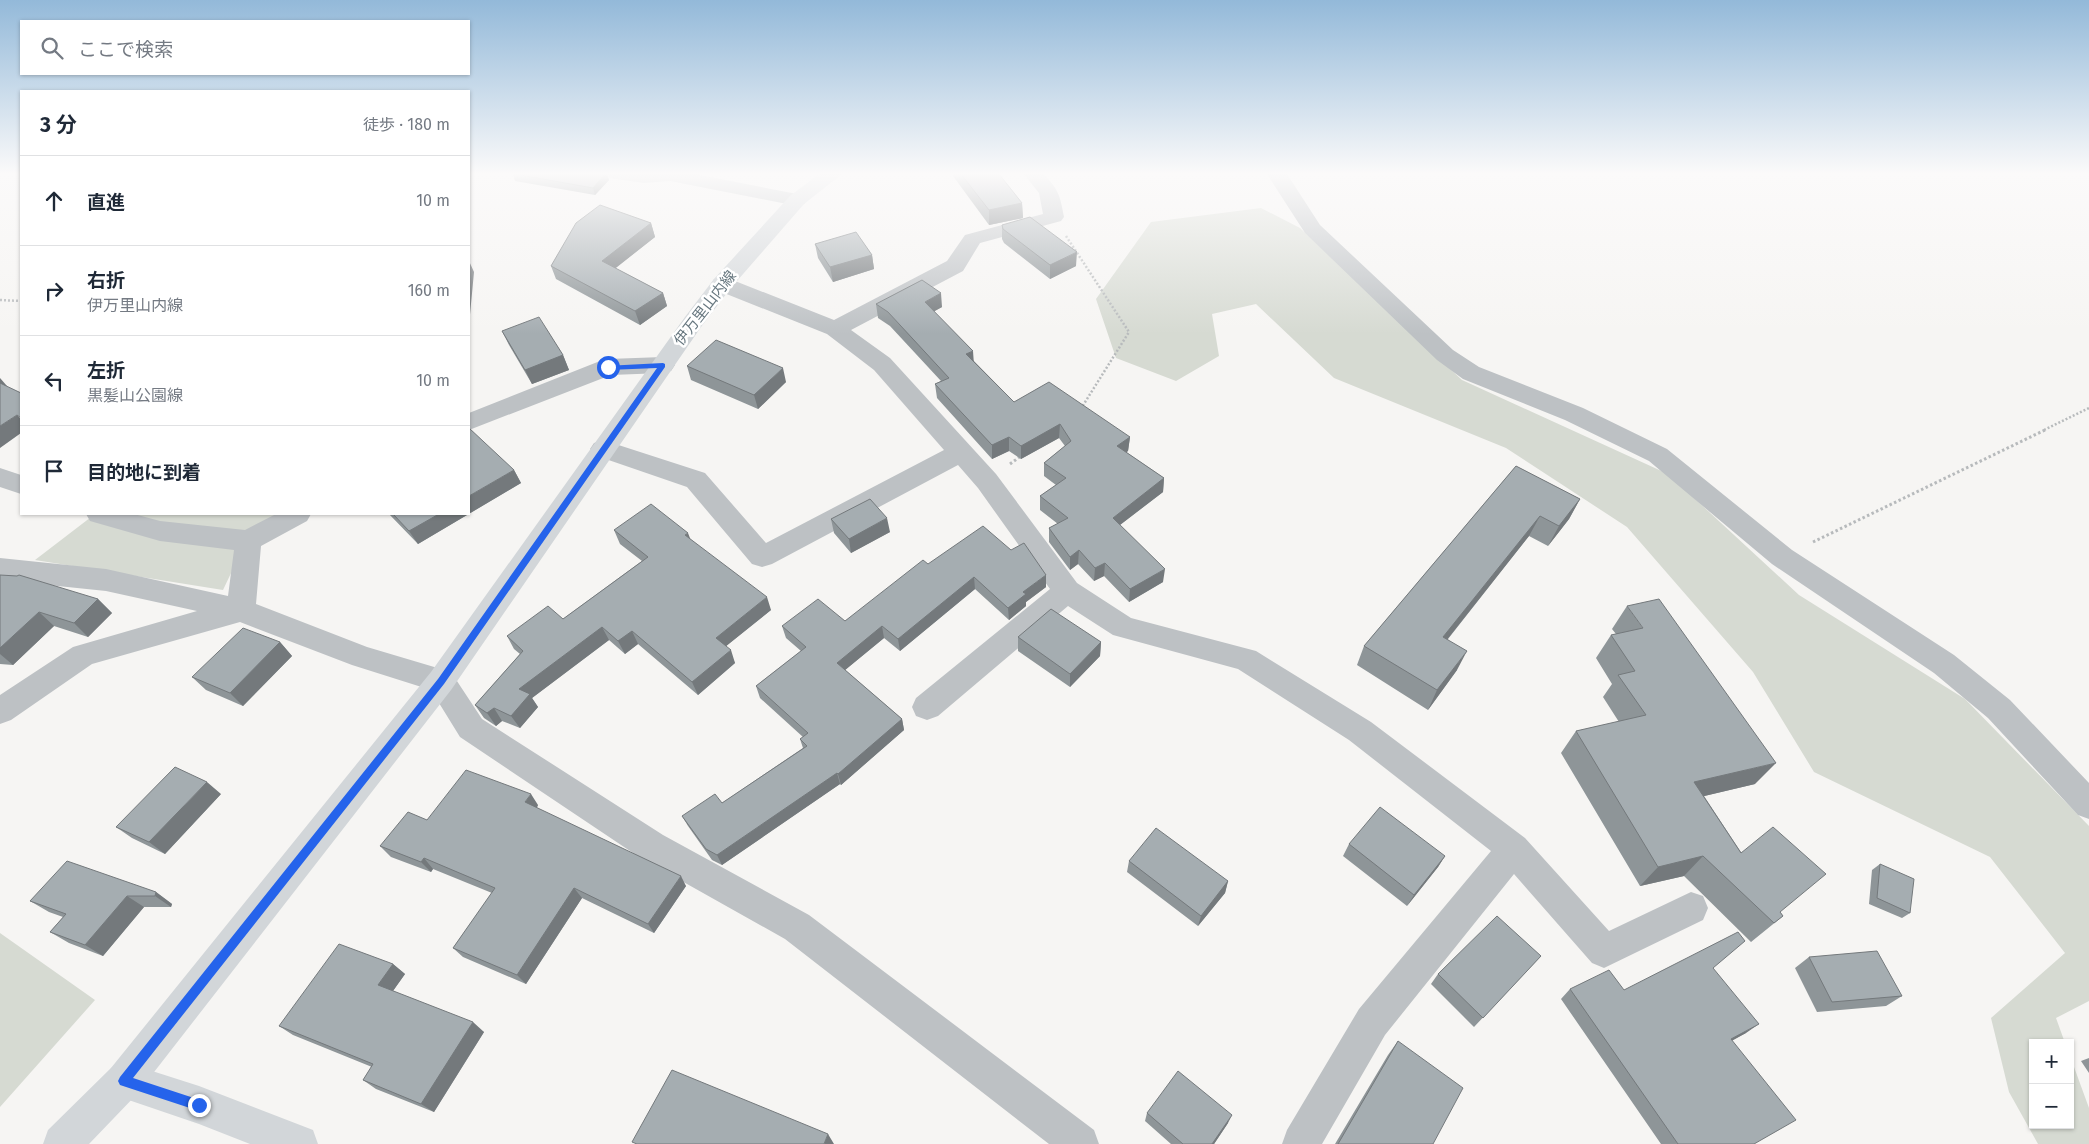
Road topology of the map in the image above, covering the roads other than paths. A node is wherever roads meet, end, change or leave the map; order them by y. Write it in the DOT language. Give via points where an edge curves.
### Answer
graph roads {
  1 [pos="772,227"];
  2 [pos="1015,227"];
  3 [pos="1311,227"];
  4 [pos="722,284"];
  5 [pos="835,329"];
  6 [pos="663,365"];
  7 [pos="470,422"];
  8 [pos="604,449"];
  9 [pos="961,452"];
  10 [pos="0,477"];
  11 [pos="20,485"];
  12 [pos="103,515"];
  13 [pos="296,515"];
  14 [pos="248,541"];
  15 [pos="0,569"];
  16 [pos="1067,591"];
  17 [pos="241,610"];
  18 [pos="441,682"];
  19 [pos="927,708"];
  20 [pos="0,710"];
  21 [pos="2089,804"];
  22 [pos="1513,849"];
  23 [pos="1691,908"];
  24 [pos="124,1081"];
  25 [pos="62,1144"];
  26 [pos="299,1144"];
  27 [pos="1080,1144"];
  28 [pos="1301,1144"];
  1 -- 4 [label="main road, 伊万里山内線"];
  2 -- 5 [label="street" via="972,240 955,266"];
  3 -- 21 [label="street" via="1445,355 1471,374 1574,414 1658,455 1782,557 1944,664 1999,709"];
  4 -- 5 [label="street"];
  4 -- 6 [label="main road, 伊万里山内線"];
  5 -- 9 [label="street" via="882,364"];
  6 -- 7 [label="street" via="608,367"];
  6 -- 8 [label="main road, 伊万里山内線"];
  8 -- 9 [label="street" via="696,480 762,557"];
  8 -- 18 [label="main road, 伊万里山内線"];
  9 -- 16 [label="street" via="987,481"];
  10 -- 11 [label="street"];
  12 -- 14 [label="street" via="160,531"];
  13 -- 14 [label="street"];
  14 -- 17 [label="street"];
  15 -- 17 [label="street" via="106,580"];
  16 -- 19 [label="street"];
  16 -- 22 [label="street" via="1124,627 1246,659 1360,731"];
  17 -- 18 [label="street" via="362,657"];
  17 -- 20 [label="street" via="83,654"];
  18 -- 24 [label="main road, 伊万里山内線"];
  18 -- 27 [label="street" via="471,728 651,846 796,927"];
  22 -- 23 [label="street" via="1604,952"];
  22 -- 28 [label="street" via="1372,1022"];
  24 -- 25 [label="main road, 伊万里山内線"];
  24 -- 26 [label="main road" via="199,1105"];
}
